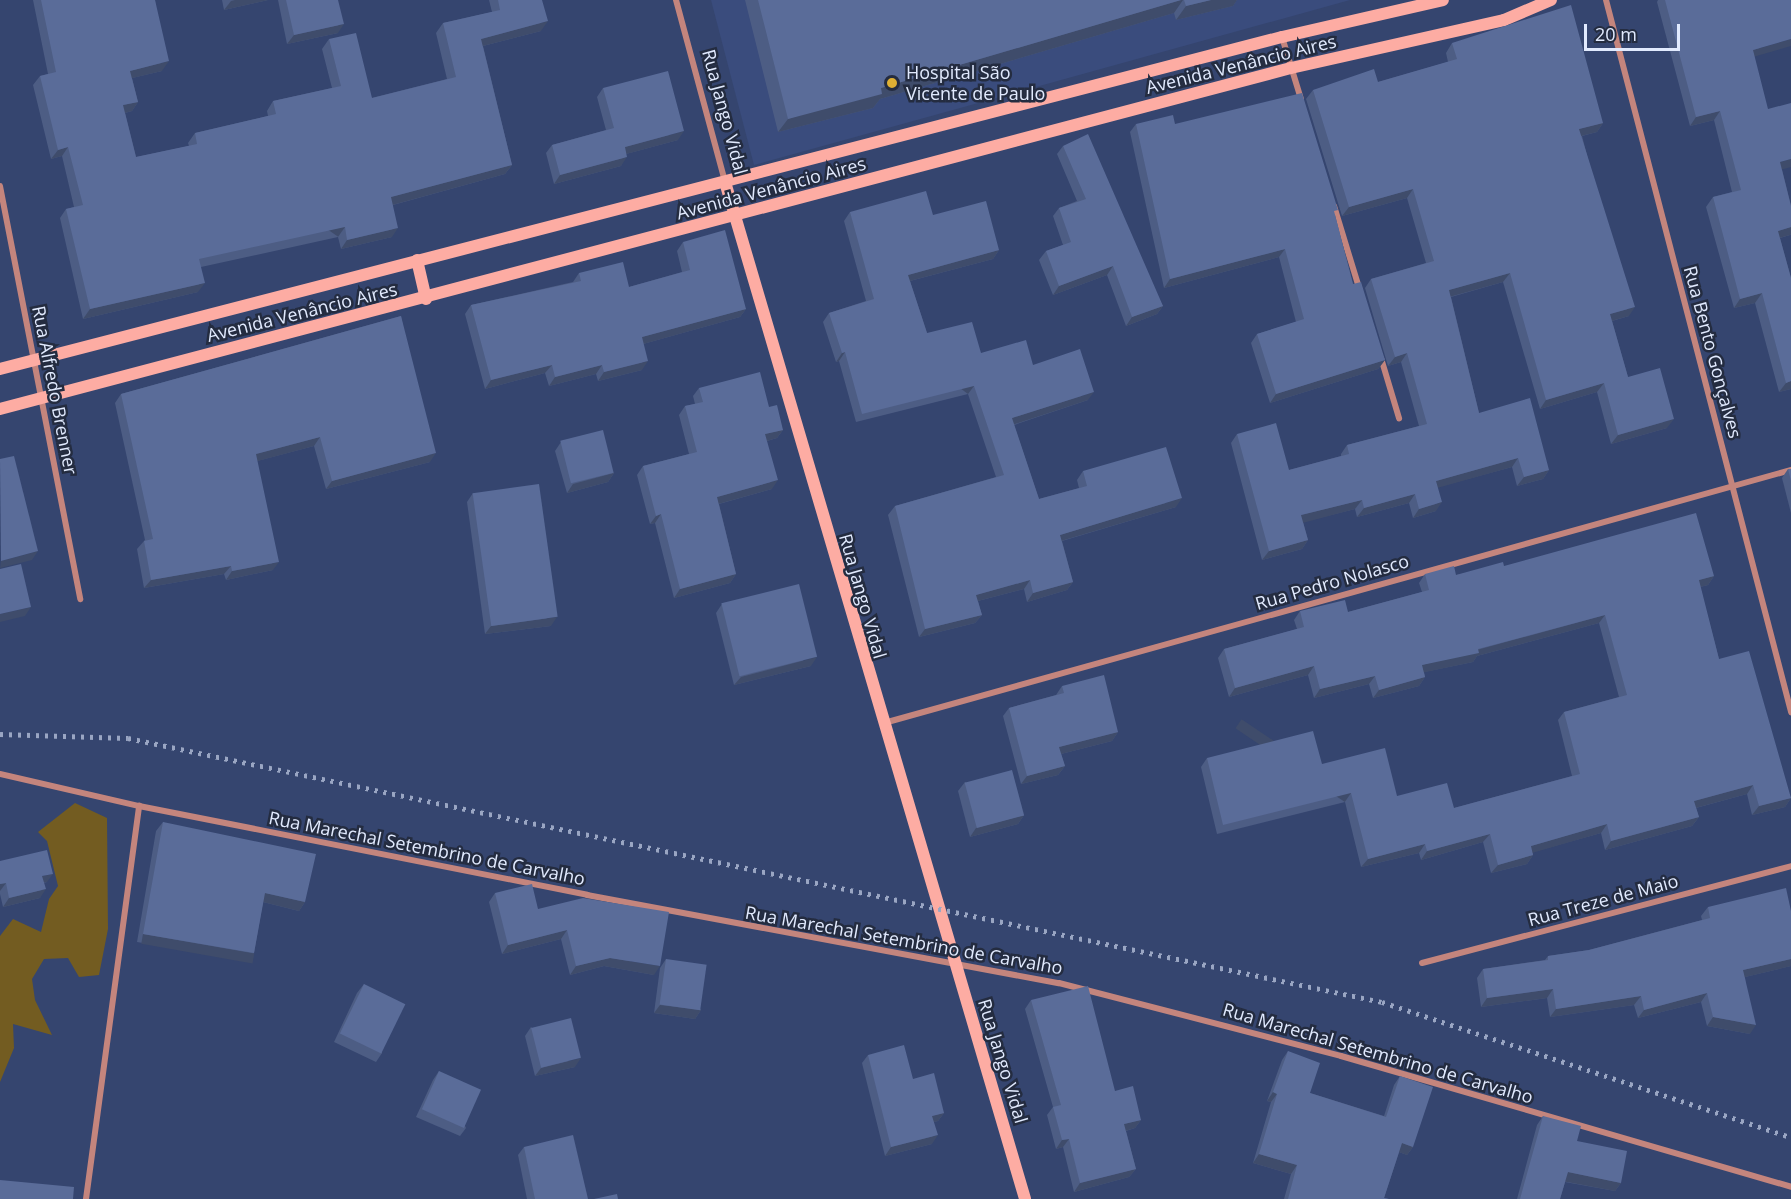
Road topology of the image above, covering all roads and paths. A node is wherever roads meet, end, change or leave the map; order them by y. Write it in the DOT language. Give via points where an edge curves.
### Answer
graph roads {
  1 [pos="676,0"];
  2 [pos="1443,0"];
  3 [pos="1551,0"];
  4 [pos="1606,0"];
  5 [pos="1282,37"];
  6 [pos="1291,68"];
  7 [pos="1305,113"];
  8 [pos="725,182"];
  9 [pos="0,186"];
  10 [pos="1329,192"];
  11 [pos="734,217"];
  12 [pos="417,260"];
  13 [pos="1361,294"];
  14 [pos="426,299"];
  15 [pos="1378,350"];
  16 [pos="33,359"];
  17 [pos="0,369"];
  18 [pos="41,398"];
  19 [pos="0,409"];
  20 [pos="1399,418"];
  21 [pos="1791,470"];
  22 [pos="1732,486"];
  23 [pos="80,599"];
  24 [pos="1791,712"];
  25 [pos="882,724"];
  26 [pos="0,774"];
  27 [pos="139,806"];
  28 [pos="1791,866"];
  29 [pos="1422,963"];
  30 [pos="956,966"];
  31 [pos="1791,1187"];
  32 [pos="86,1199"];
  33 [pos="1025,1199"];
  1 -- 8 [label="street, Rua Jango Vidal"];
  2 -- 5 [label="main road, Avenida Venâncio Aires"];
  3 -- 6 [label="main road, Avenida Venâncio Aires" via="1504,20"];
  4 -- 22 [label="street, Rua Bento Gonçalves"];
  5 -- 6 [label="street"];
  5 -- 8 [label="main road, Avenida Venâncio Aires"];
  6 -- 7 [label="street"];
  6 -- 11 [label="main road, Avenida Venâncio Aires"];
  8 -- 11 [label="main road, Rua Jango Vidal"];
  8 -- 12 [label="main road, Avenida Venâncio Aires"];
  9 -- 16 [label="street, Rua Alfredo Brenner"];
  10 -- 13 [label="street"];
  11 -- 14 [label="main road, Avenida Venâncio Aires"];
  11 -- 25 [label="main road, Rua Jango Vidal"];
  12 -- 14 [label="main road"];
  12 -- 16 [label="main road, Avenida Venâncio Aires"];
  14 -- 18 [label="main road, Avenida Venâncio Aires"];
  15 -- 20 [label="street"];
  16 -- 17 [label="main road, Avenida Venâncio Aires"];
  16 -- 18 [label="street, Rua Alfredo Brenner"];
  18 -- 19 [label="main road, Avenida Venâncio Aires"];
  18 -- 23 [label="street, Rua Alfredo Brenner"];
  21 -- 22 [label="street, Rua Pedro Nolasco"];
  22 -- 24 [label="street, Rua Bento Gonçalves"];
  22 -- 25 [label="street, Rua Pedro Nolasco"];
  25 -- 30 [label="main road, Rua Jango Vidal"];
  26 -- 27 [label="street, Rua Marechal Setembrino de Carvalho"];
  27 -- 30 [label="street, Rua Marechal Setembrino de Carvalho"];
  27 -- 32 [label="street"];
  28 -- 29 [label="street, Rua Treze de Maio"];
  30 -- 31 [label="street, Rua Marechal Setembrino de Carvalho" via="1059,983 1341,1056"];
  30 -- 33 [label="main road, Rua Jango Vidal"];
}
